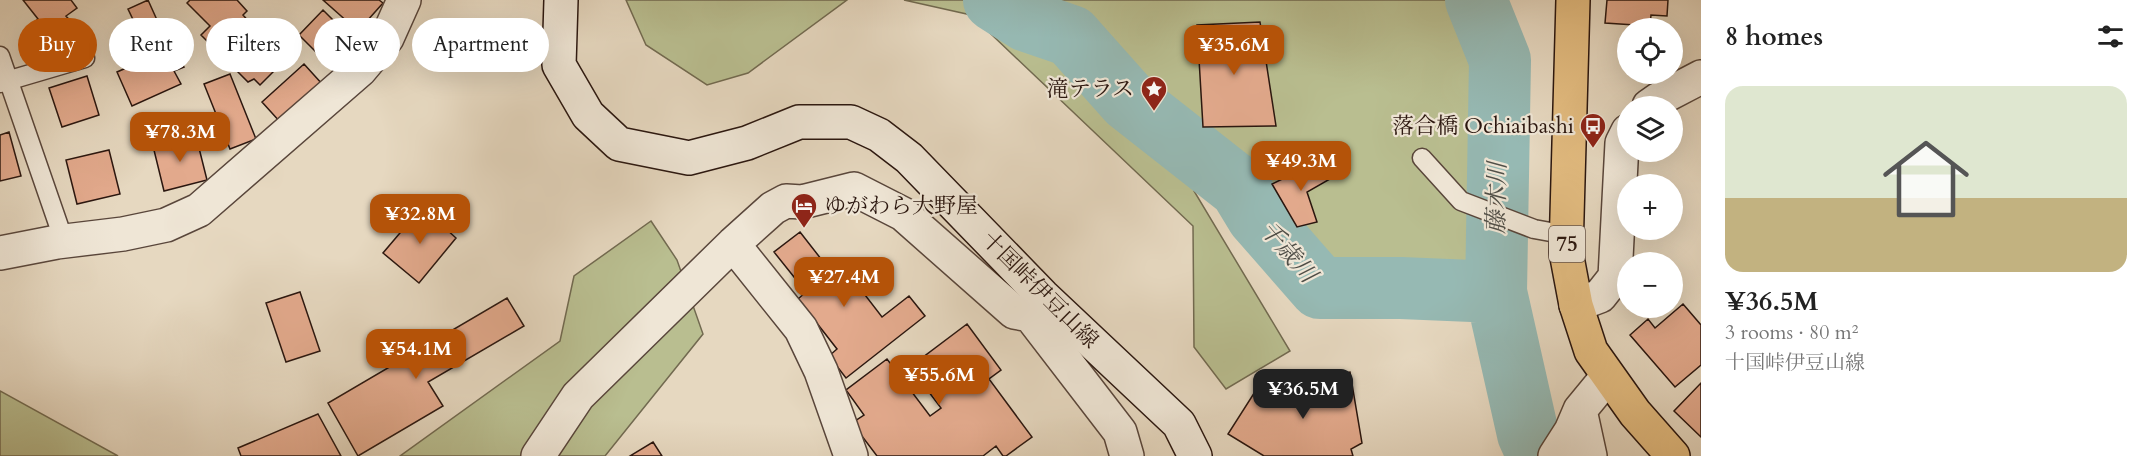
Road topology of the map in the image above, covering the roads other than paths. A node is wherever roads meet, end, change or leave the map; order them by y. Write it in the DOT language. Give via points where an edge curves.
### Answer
graph roads {
  1 [pos="404,0"];
  2 [pos="561,0"];
  3 [pos="1573,0"];
  4 [pos="0,56"];
  5 [pos="38,72"];
  6 [pos="1701,77"];
  7 [pos="5,82"];
  8 [pos="1665,96"];
  9 [pos="1422,158"];
  10 [pos="1621,162"];
  11 [pos="1567,235"];
  12 [pos="64,241"];
  13 [pos="733,244"];
  14 [pos="0,254"];
  15 [pos="1037,305"];
  16 [pos="1576,305"];
  17 [pos="1608,376"];
  18 [pos="1574,438"];
  19 [pos="538,456"];
  20 [pos="851,456"];
  21 [pos="1127,456"];
  22 [pos="1195,456"];
  23 [pos="1673,456"];
  1 -- 12 [label="street" via="387,38 360,70 199,210 166,225"];
  2 -- 15 [label="street, 十国峠伊豆山線" via="559,65 588,115 619,144 689,158 747,143 799,122 851,122 879,135 909,158"];
  3 -- 11 [label="main road, 75"];
  4 -- 7 [label="lane"];
  5 -- 7 [label="lane"];
  6 -- 8 [label="street"];
  7 -- 12 [label="lane"];
  9 -- 11 [label="lane" via="1461,201 1531,227"];
  10 -- 16 [label="street" via="1615,277 1600,296"];
  11 -- 16 [label="main road, 75" via="1566,252"];
  12 -- 14 [label="street"];
  13 -- 15 [label="street" via="786,201 802,202 854,189 903,214 1014,312"];
  13 -- 19 [label="street" via="578,396"];
  13 -- 20 [label="street" via="801,329 821,371"];
  15 -- 21 [label="street" via="1120,432"];
  15 -- 22 [label="street, 十国峠伊豆山線" via="1179,424"];
  16 -- 17 [label="main road, 75" via="1591,351"];
  17 -- 18 [label="street"];
  17 -- 23 [label="main road, 75"];
}
